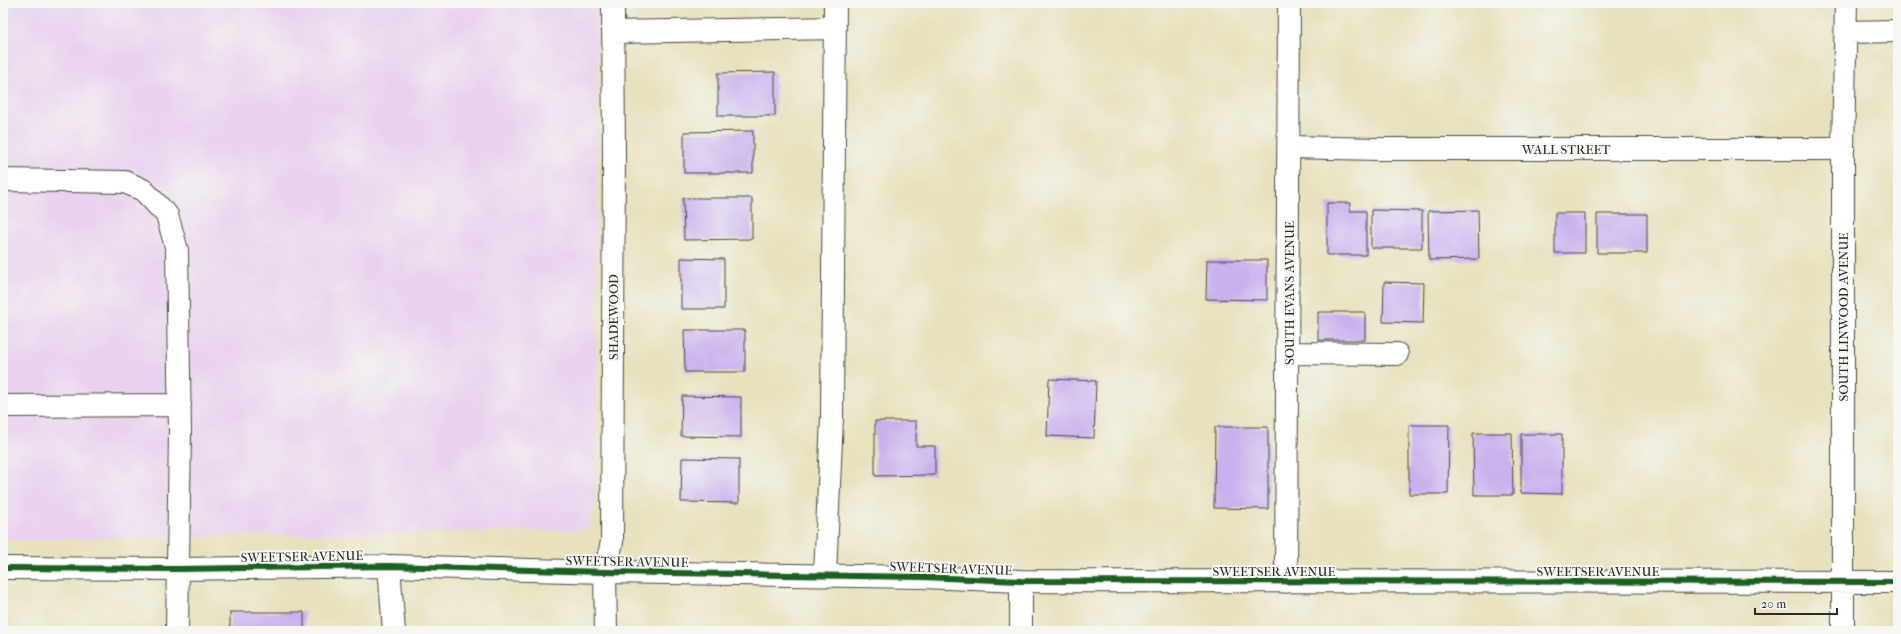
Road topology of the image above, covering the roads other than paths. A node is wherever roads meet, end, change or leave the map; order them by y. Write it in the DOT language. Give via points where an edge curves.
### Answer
graph roads {
  1 [pos="613,3"];
  2 [pos="835,3"];
  3 [pos="1289,3"];
  4 [pos="1846,3"];
  5 [pos="835,28"];
  6 [pos="613,32"];
  7 [pos="1846,32"];
  8 [pos="1898,32"];
  9 [pos="1289,147"];
  10 [pos="1843,149"];
  11 [pos="3,180"];
  12 [pos="1289,353"];
  13 [pos="1397,354"];
  14 [pos="180,405"];
  15 [pos="3,406"];
  16 [pos="389,566"];
  17 [pos="3,568"];
  18 [pos="178,569"];
  19 [pos="605,572"];
  20 [pos="826,575"];
  21 [pos="1021,581"];
  22 [pos="1843,581"];
  23 [pos="1286,582"];
  24 [pos="1898,582"];
  25 [pos="178,631"];
  26 [pos="394,631"];
  27 [pos="606,631"];
  28 [pos="1021,631"];
  29 [pos="1843,631"];
  1 -- 6 [label="street, SHADEWOOD"];
  2 -- 5 [label="street"];
  3 -- 9 [label="street, SOUTH EVANS AVENUE"];
  4 -- 7 [label="street, SOUTH LINWOOD AVENUE"];
  5 -- 6 [label="street"];
  5 -- 20 [label="street" via="832,418"];
  6 -- 19 [label="street, SHADEWOOD" via="612,542"];
  7 -- 8 [label="street"];
  7 -- 10 [label="street, SOUTH LINWOOD AVENUE"];
  9 -- 10 [label="street, WALL STREET"];
  9 -- 12 [label="street, SOUTH EVANS AVENUE"];
  10 -- 22 [label="street, SOUTH LINWOOD AVENUE"];
  11 -- 14 [label="street" via="125,182 143,190 167,215 177,250"];
  12 -- 13 [label="street"];
  12 -- 23 [label="street, SOUTH EVANS AVENUE"];
  14 -- 15 [label="street"];
  14 -- 18 [label="street"];
  16 -- 18 [label="street, SWEETSER AVENUE"];
  16 -- 19 [label="street, SWEETSER AVENUE"];
  16 -- 26 [label="street"];
  17 -- 18 [label="street, SWEETSER AVENUE"];
  18 -- 25 [label="street"];
  19 -- 20 [label="street, SWEETSER AVENUE"];
  19 -- 27 [label="street, SHADEWOOD"];
  20 -- 21 [label="street, SWEETSER AVENUE"];
  21 -- 23 [label="street, SWEETSER AVENUE"];
  21 -- 28 [label="street"];
  22 -- 23 [label="street, SWEETSER AVENUE"];
  22 -- 24 [label="street, SWEETSER AVENUE"];
  22 -- 29 [label="street, SOUTH LINWOOD AVENUE"];
}
